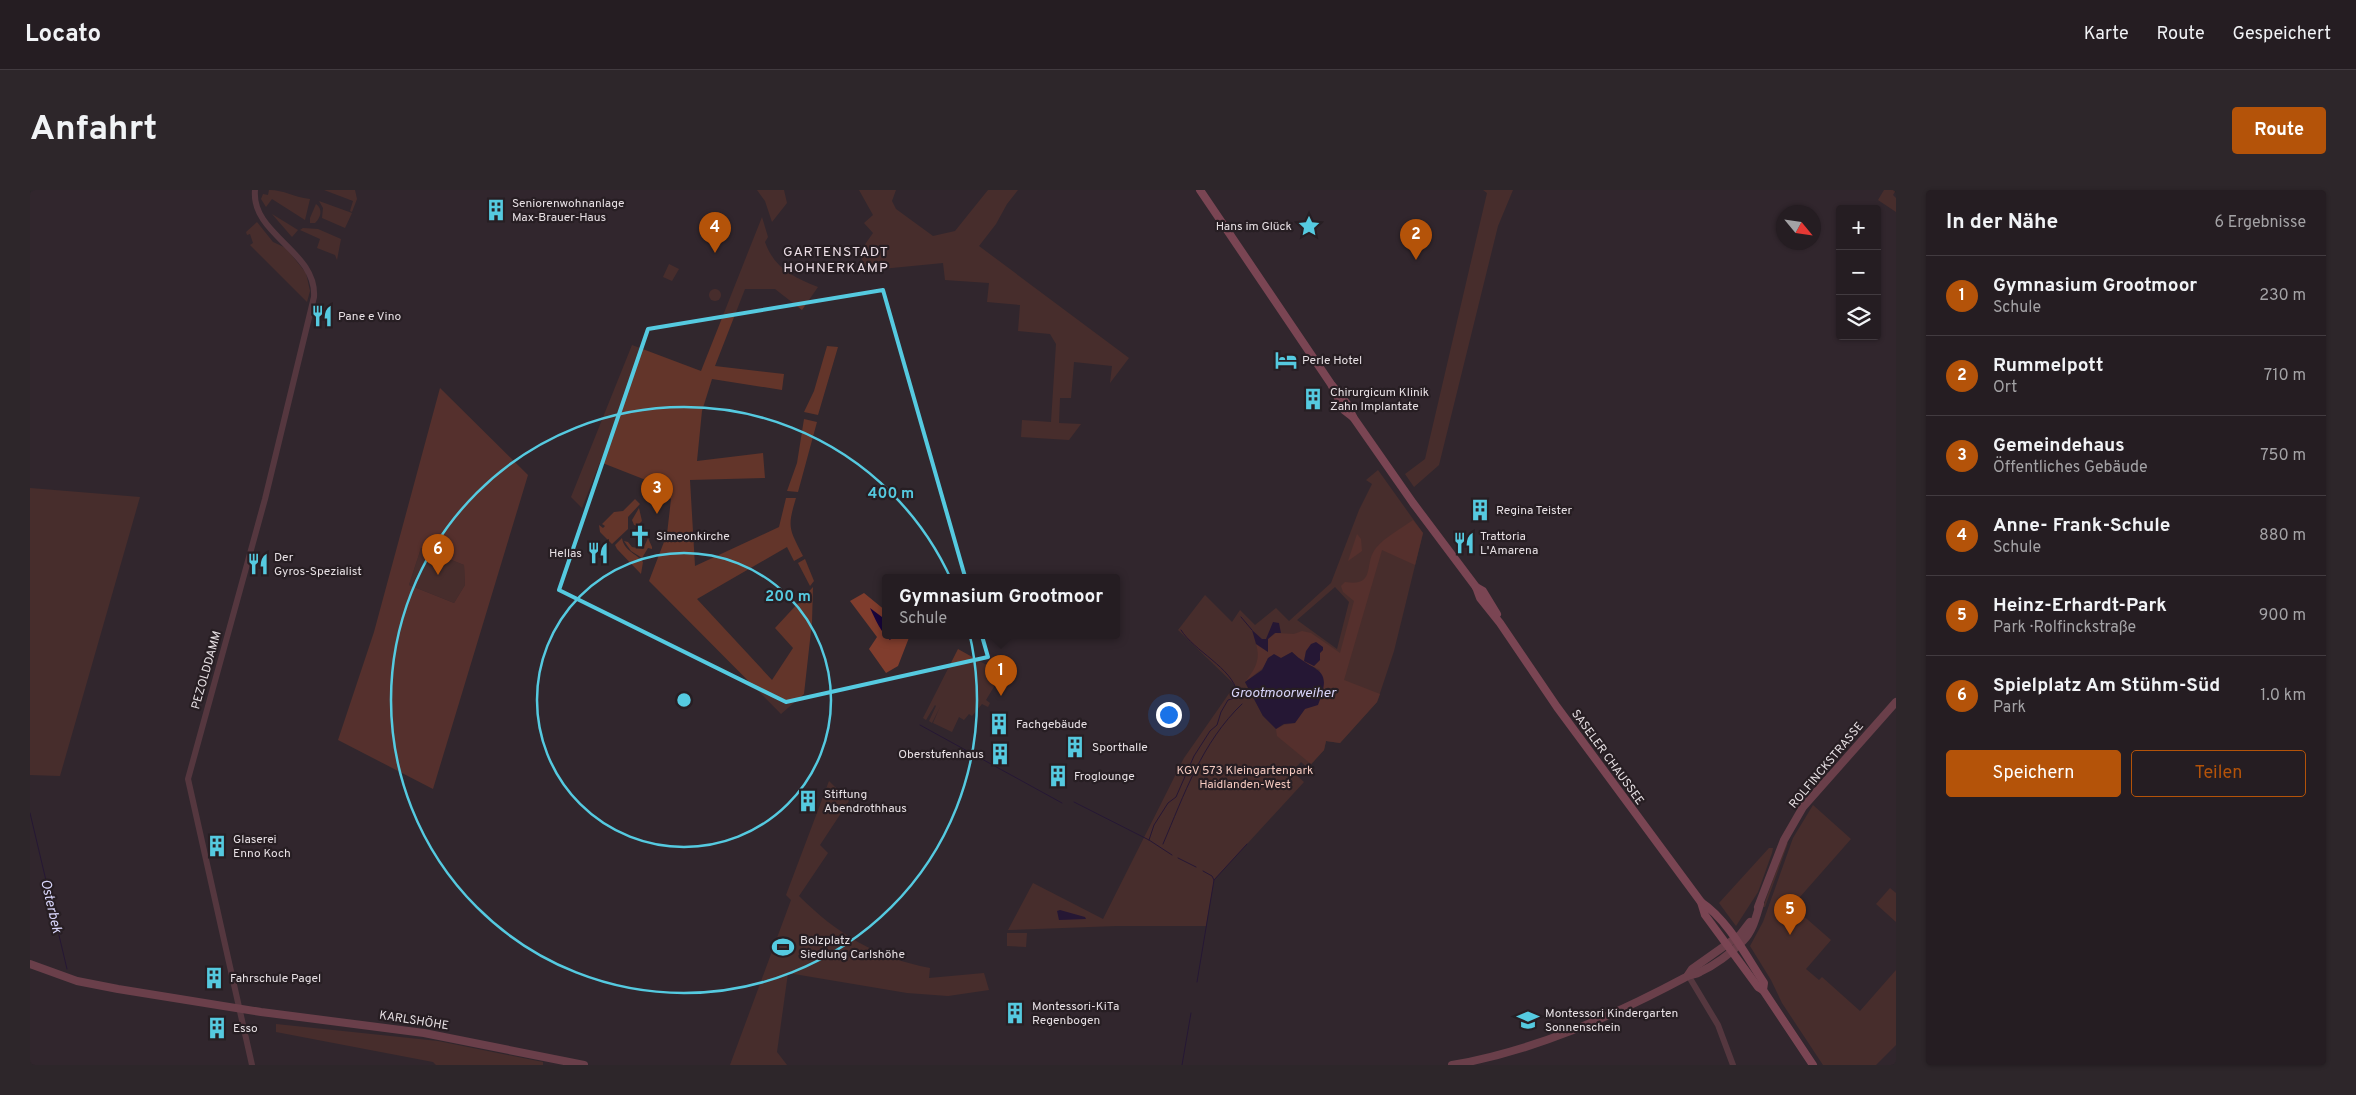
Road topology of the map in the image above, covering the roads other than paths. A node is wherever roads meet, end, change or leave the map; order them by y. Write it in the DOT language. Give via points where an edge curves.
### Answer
graph roads {
  1 [pos="256,190"];
  2 [pos="1200,190"];
  3 [pos="1896,702"];
  4 [pos="1701,902"];
  5 [pos="1737,942"];
  6 [pos="1730,948"];
  7 [pos="30,964"];
  8 [pos="1688,975"];
  9 [pos="1763,990"];
  10 [pos="239,1008"];
  11 [pos="252,1065"];
  12 [pos="584,1065"];
  13 [pos="1452,1065"];
  14 [pos="1733,1065"];
  15 [pos="1813,1065"];
  1 -- 10 [label="street, PEZOLDDAMM" via="258,212 308,270 314,282 314,297 265,499 188,779"];
  2 -- 4 [label="main road, SASELER CHAUSSEE" via="1421,514 1476,587 1480,598"];
  3 -- 5 [label="main road, ROLFINCKSTRASSE" via="1818,788 1798,815 1780,849 1760,904"];
  4 -- 5 [label="main road, SASELER CHAUSSEE" via="1712,909"];
  4 -- 6 [label="main road, SASELER CHAUSSEE" via="1705,914"];
  5 -- 6 [label="main road, ROLFINCKSTRASSE"];
  5 -- 9 [label="main road, SASELER CHAUSSEE" via="1764,983"];
  6 -- 8 [label="main road, ROLFINCKSTRASSE" via="1692,969"];
  6 -- 9 [label="main road, SASELER CHAUSSEE"];
  7 -- 10 [label="main road, KARLSHÖHE" via="77,981"];
  8 -- 13 [label="main road, ROLFINCKSTRASSE" via="1636,1002 1520,1050"];
  8 -- 14 [label="street" via="1721,1032"];
  9 -- 15 [label="main road, SASELER CHAUSSEE"];
  10 -- 11 [label="street, PEZOLDDAMM"];
  10 -- 12 [label="main road, KARLSHÖHE" via="433,1034"];
}
